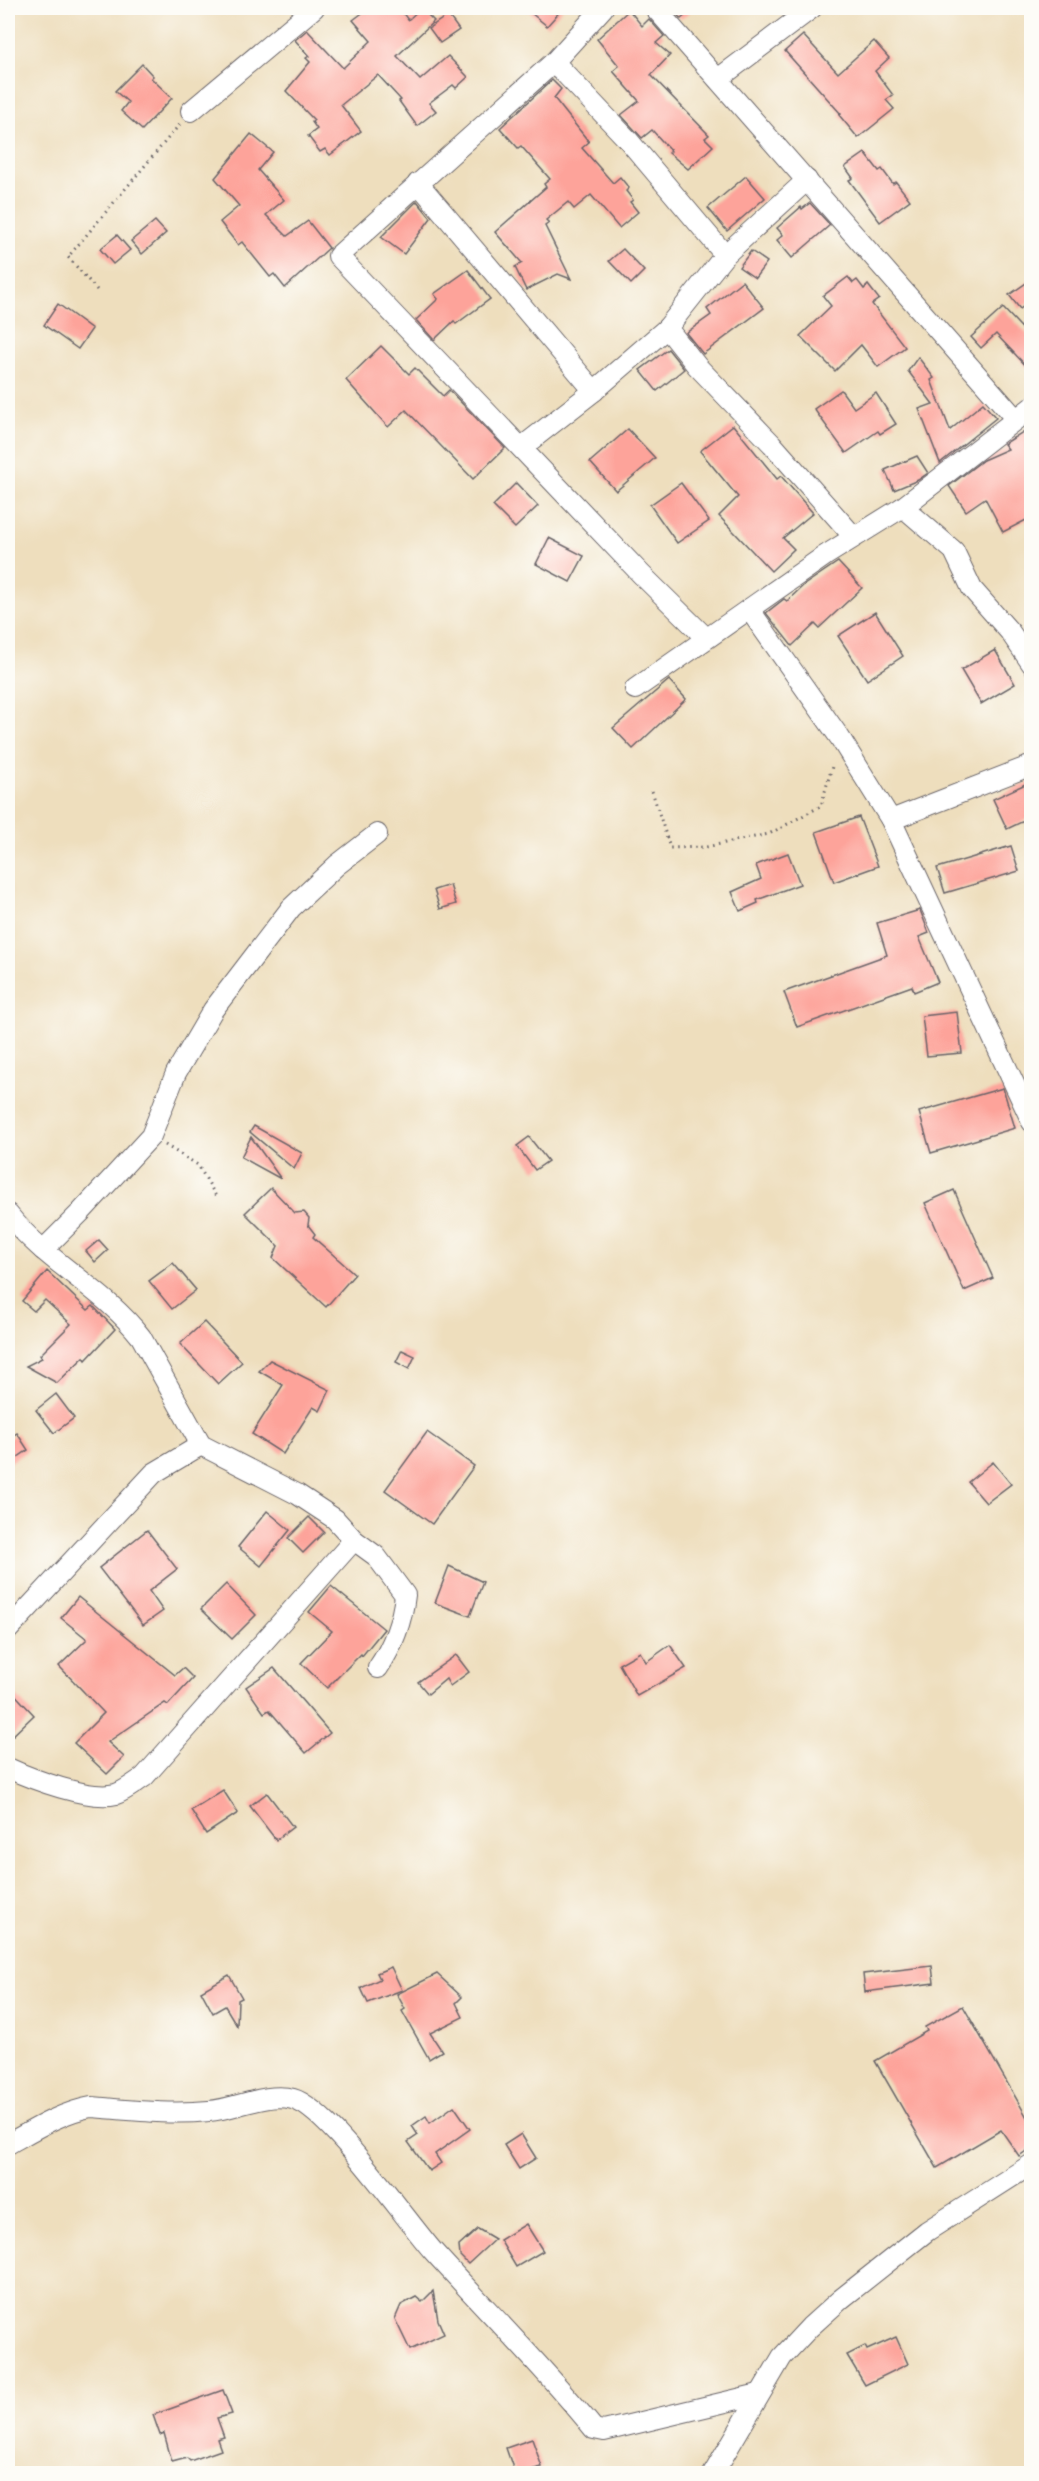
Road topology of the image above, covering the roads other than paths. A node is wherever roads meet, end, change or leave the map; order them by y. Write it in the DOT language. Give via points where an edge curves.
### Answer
graph roads {
  1 [pos="314,8"];
  2 [pos="603,8"];
  3 [pos="655,8"];
  4 [pos="812,8"];
  5 [pos="554,62"];
  6 [pos="718,79"];
  7 [pos="191,111"];
  8 [pos="807,180"];
  9 [pos="418,183"];
  10 [pos="725,255"];
  11 [pos="667,328"];
  12 [pos="594,391"];
  13 [pos="1032,407"];
  14 [pos="1015,418"];
  15 [pos="522,447"];
  16 [pos="903,507"];
  17 [pos="854,537"];
  18 [pos="749,609"];
  19 [pos="706,638"];
  20 [pos="1032,664"];
  21 [pos="635,689"];
  22 [pos="1032,765"];
  23 [pos="891,820"];
  24 [pos="377,834"];
  25 [pos="1032,1122"];
  26 [pos="8,1214"];
  27 [pos="43,1250"];
  28 [pos="201,1445"];
  29 [pos="354,1540"];
  30 [pos="8,1630"];
  31 [pos="378,1668"];
  32 [pos="8,1768"];
  33 [pos="8,2144"];
  34 [pos="1028,2172"];
  35 [pos="759,2394"];
  36 [pos="713,2474"];
  1 -- 7 [label="street"];
  2 -- 5 [label="street"];
  3 -- 6 [label="street"];
  4 -- 6 [label="street"];
  5 -- 9 [label="street"];
  5 -- 10 [label="street" via="629,141"];
  6 -- 8 [label="street"];
  8 -- 10 [label="street"];
  8 -- 14 [label="street"];
  9 -- 12 [label="street"];
  9 -- 15 [label="street" via="338,256"];
  10 -- 11 [label="street"];
  11 -- 12 [label="street"];
  11 -- 17 [label="street"];
  12 -- 15 [label="street"];
  13 -- 14 [label="street"];
  14 -- 16 [label="street"];
  15 -- 19 [label="street"];
  16 -- 17 [label="street"];
  16 -- 20 [label="street" via="954,551 972,588"];
  17 -- 18 [label="street"];
  18 -- 19 [label="street"];
  18 -- 23 [label="street" via="840,738"];
  19 -- 21 [label="street"];
  22 -- 23 [label="street"];
  23 -- 25 [label="street"];
  24 -- 27 [label="street" via="291,908 213,1010 176,1073 151,1136"];
  26 -- 27 [label="street"];
  27 -- 28 [label="street" via="129,1322"];
  28 -- 29 [label="street" via="297,1494 335,1519"];
  28 -- 30 [label="street" via="154,1473"];
  29 -- 31 [label="street" via="376,1556 405,1595 403,1614 390,1650"];
  29 -- 32 [label="street" via="144,1777 116,1794 96,1794"];
  33 -- 35 [label="street" via="79,2109 91,2107 188,2112 233,2108 271,2097 295,2099 316,2113 346,2145 432,2250 566,2392 594,2429 604,2431"];
  34 -- 35 [label="street" via="927,2231 841,2298 782,2357"];
  35 -- 36 [label="street"];
}
